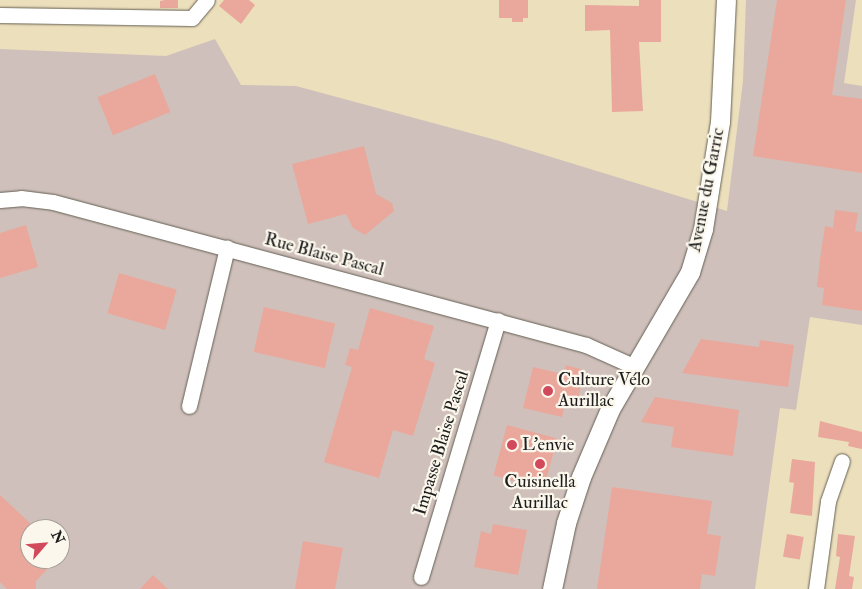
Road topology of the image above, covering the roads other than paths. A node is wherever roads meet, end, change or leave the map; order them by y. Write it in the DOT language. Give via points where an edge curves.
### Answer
graph roads {
  1 [pos="207,0"];
  2 [pos="726,0"];
  3 [pos="0,15"];
  4 [pos="0,200"];
  5 [pos="227,248"];
  6 [pos="498,320"];
  7 [pos="633,366"];
  8 [pos="189,406"];
  9 [pos="842,461"];
  10 [pos="421,577"];
  11 [pos="552,589"];
  12 [pos="816,589"];
  1 -- 3 [label="street" via="192,18"];
  2 -- 7 [label="street, Avenue du Garric" via="720,122 704,228 683,286"];
  4 -- 5 [label="street, Rue Blaise Pascal" via="20,198 53,202"];
  5 -- 6 [label="street, Rue Blaise Pascal"];
  5 -- 8 [label="street"];
  6 -- 7 [label="street, Rue Blaise Pascal" via="586,345"];
  6 -- 10 [label="street, Impasse Blaise Pascal"];
  7 -- 11 [label="street, Avenue du Garric" via="610,409 581,477 566,523"];
  9 -- 12 [label="street" via="828,500"];
}
